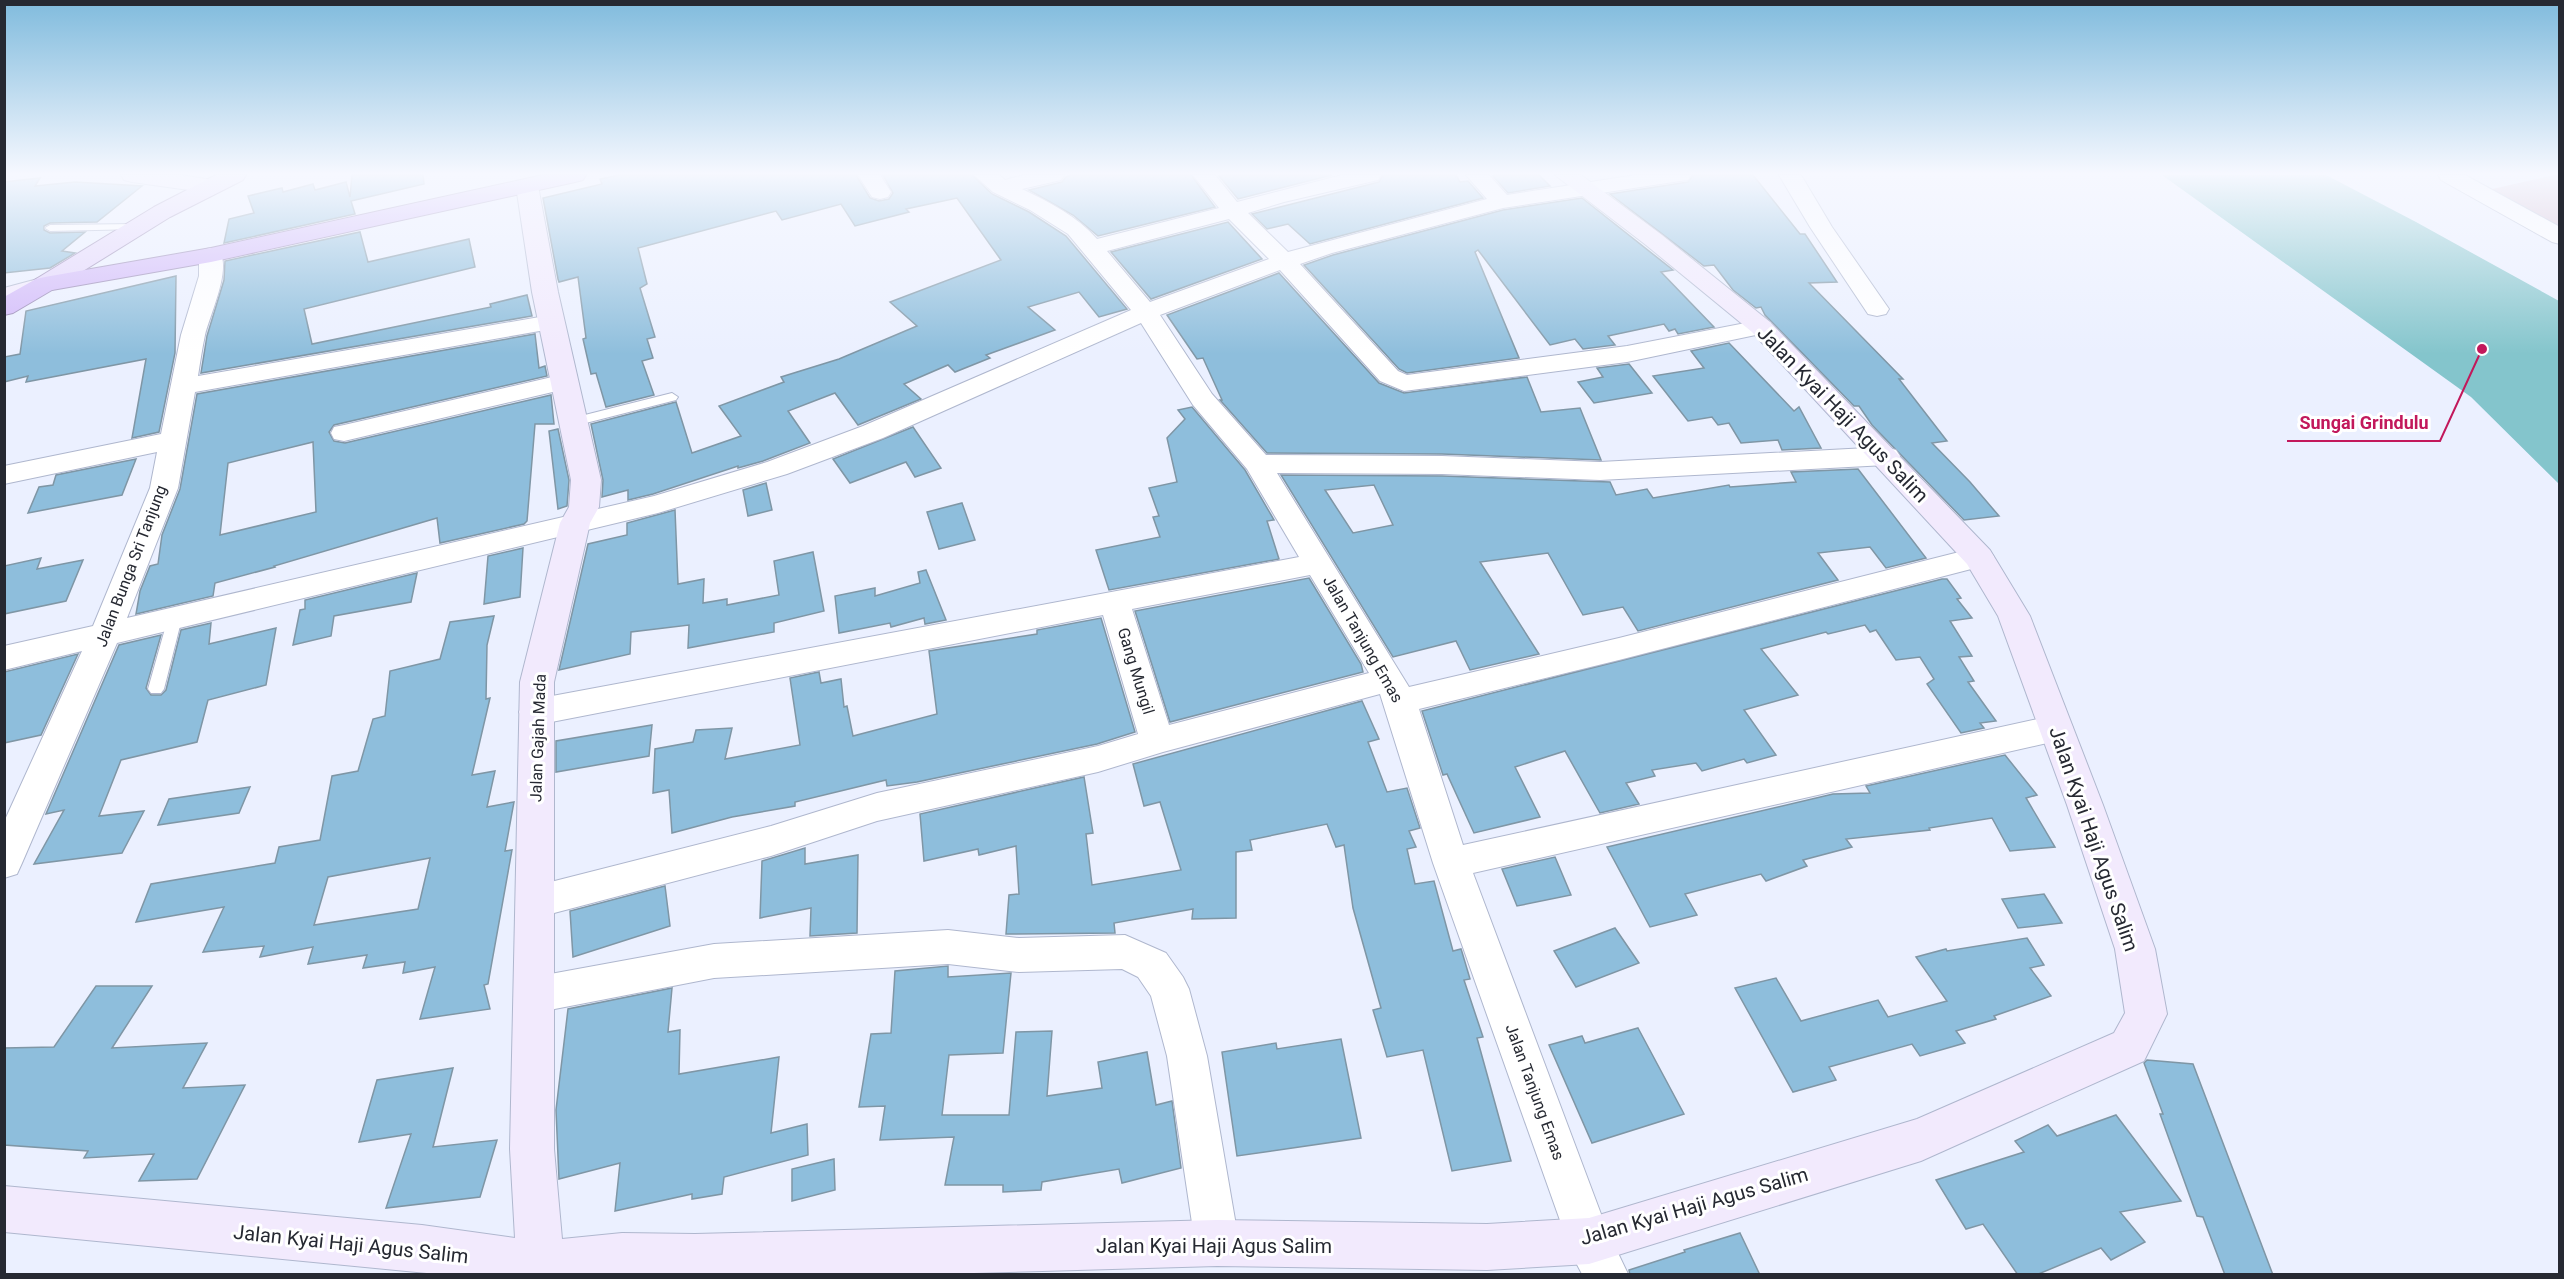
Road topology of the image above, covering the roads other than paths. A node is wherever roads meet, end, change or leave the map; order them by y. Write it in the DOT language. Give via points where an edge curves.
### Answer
graph roads {
  1 [pos="125,235"];
  2 [pos="298,235"];
  3 [pos="536,235"];
  4 [pos="1080,235"];
  5 [pos="1141,235"];
  6 [pos="1257,235"];
  7 [pos="1374,235"];
  8 [pos="1647,235"];
  9 [pos="1826,235"];
  10 [pos="1090,248"];
  11 [pos="211,255"];
  12 [pos="1285,262"];
  13 [pos="45,284"];
  14 [pos="4,296"];
  15 [pos="4,308"];
  16 [pos="1876,309"];
  17 [pos="1146,312"];
  18 [pos="551,322"];
  19 [pos="1761,327"];
  20 [pos="565,382"];
  21 [pos="182,387"];
  22 [pos="672,397"];
  23 [pos="574,422"];
  24 [pos="344,433"];
  25 [pos="172,440"];
  26 [pos="1886,456"];
  27 [pos="1258,464"];
  28 [pos="4,475"];
  29 [pos="575,523"];
  30 [pos="1979,557"];
  31 [pos="1319,563"];
  32 [pos="1114,602"];
  33 [pos="175,618"];
  34 [pos="105,635"];
  35 [pos="4,658"];
  36 [pos="156,688"];
  37 [pos="1395,690"];
  38 [pos="536,712"];
  39 [pos="2056,728"];
  40 [pos="1157,740"];
  41 [pos="4,863"];
  42 [pos="1451,863"];
  43 [pos="535,902"];
  44 [pos="534,995"];
  45 [pos="4,1209"];
  46 [pos="1217,1243"];
  47 [pos="1597,1258"];
  48 [pos="542,1270"];
  1 -- 13 [label="main road"];
  2 -- 11 [label="highway"];
  3 -- 18 [label="street, Jalan Gajah Mada"];
  4 -- 10 [label="street, Jalan Tanjung Emas"];
  5 -- 10 [label="street"];
  6 -- 12 [label="street"];
  7 -- 12 [label="street"];
  8 -- 19 [label="street, Jalan Kyai Haji Agus Salim"];
  9 -- 16 [label="street"];
  10 -- 17 [label="street, Jalan Tanjung Emas"];
  11 -- 13 [label="highway"];
  11 -- 21 [label="street, Jalan Bunga Sri Tanjung" via="211,276"];
  12 -- 17 [label="street"];
  12 -- 19 [label="street" via="1389,376 1404,383 1627,354"];
  13 -- 14 [label="street"];
  13 -- 15 [label="highway"];
  17 -- 27 [label="street, Jalan Tanjung Emas" via="1202,399"];
  17 -- 29 [label="street" via="863,436 777,468 658,504"];
  18 -- 20 [label="street, Jalan Gajah Mada"];
  18 -- 21 [label="street"];
  19 -- 26 [label="street, Jalan Kyai Haji Agus Salim"];
  20 -- 23 [label="street, Jalan Gajah Mada"];
  20 -- 24 [label="street"];
  21 -- 25 [label="street, Jalan Bunga Sri Tanjung"];
  22 -- 23 [label="lane"];
  23 -- 29 [label="street, Jalan Gajah Mada" via="586,480 584,507"];
  25 -- 28 [label="street"];
  25 -- 34 [label="street, Jalan Bunga Sri Tanjung" via="164,488"];
  26 -- 27 [label="street" via="1600,471"];
  26 -- 30 [label="street, Jalan Kyai Haji Agus Salim"];
  27 -- 31 [label="street, Jalan Tanjung Emas"];
  29 -- 33 [label="street"];
  29 -- 38 [label="street, Jalan Gajah Mada" via="537,682"];
  30 -- 37 [label="street" via="1607,652"];
  30 -- 39 [label="street, Jalan Kyai Haji Agus Salim" via="2014,616"];
  31 -- 32 [label="street"];
  31 -- 37 [label="street, Jalan Tanjung Emas"];
  32 -- 38 [label="street"];
  32 -- 40 [label="street, Gang Mungil"];
  33 -- 34 [label="street"];
  33 -- 36 [label="lane"];
  34 -- 35 [label="street"];
  34 -- 41 [label="street, Jalan Bunga Sri Tanjung"];
  37 -- 40 [label="street"];
  37 -- 42 [label="street, Jalan Tanjung Emas"];
  38 -- 43 [label="street, Jalan Gajah Mada"];
  39 -- 42 [label="street"];
  39 -- 47 [label="street, Jalan Kyai Haji Agus Salim" via="2134,949 2146,1014 2129,1047 1921,1139"];
  40 -- 43 [label="street" via="1098,759 877,807 771,841"];
  42 -- 47 [label="street, Jalan Tanjung Emas"];
  43 -- 44 [label="street, Jalan Gajah Mada"];
  44 -- 46 [label="street" via="714,961 948,947 1019,955 1125,952 1152,965 1170,989 1187,1056"];
  44 -- 48 [label="street, Jalan Gajah Mada" via="532,1149"];
  45 -- 48 [label="street, Jalan Kyai Haji Agus Salim" via="422,1249"];
  46 -- 47 [label="street, Jalan Kyai Haji Agus Salim" via="1487,1247"];
  46 -- 48 [label="street, Jalan Kyai Haji Agus Salim" via="622,1257"];
}
